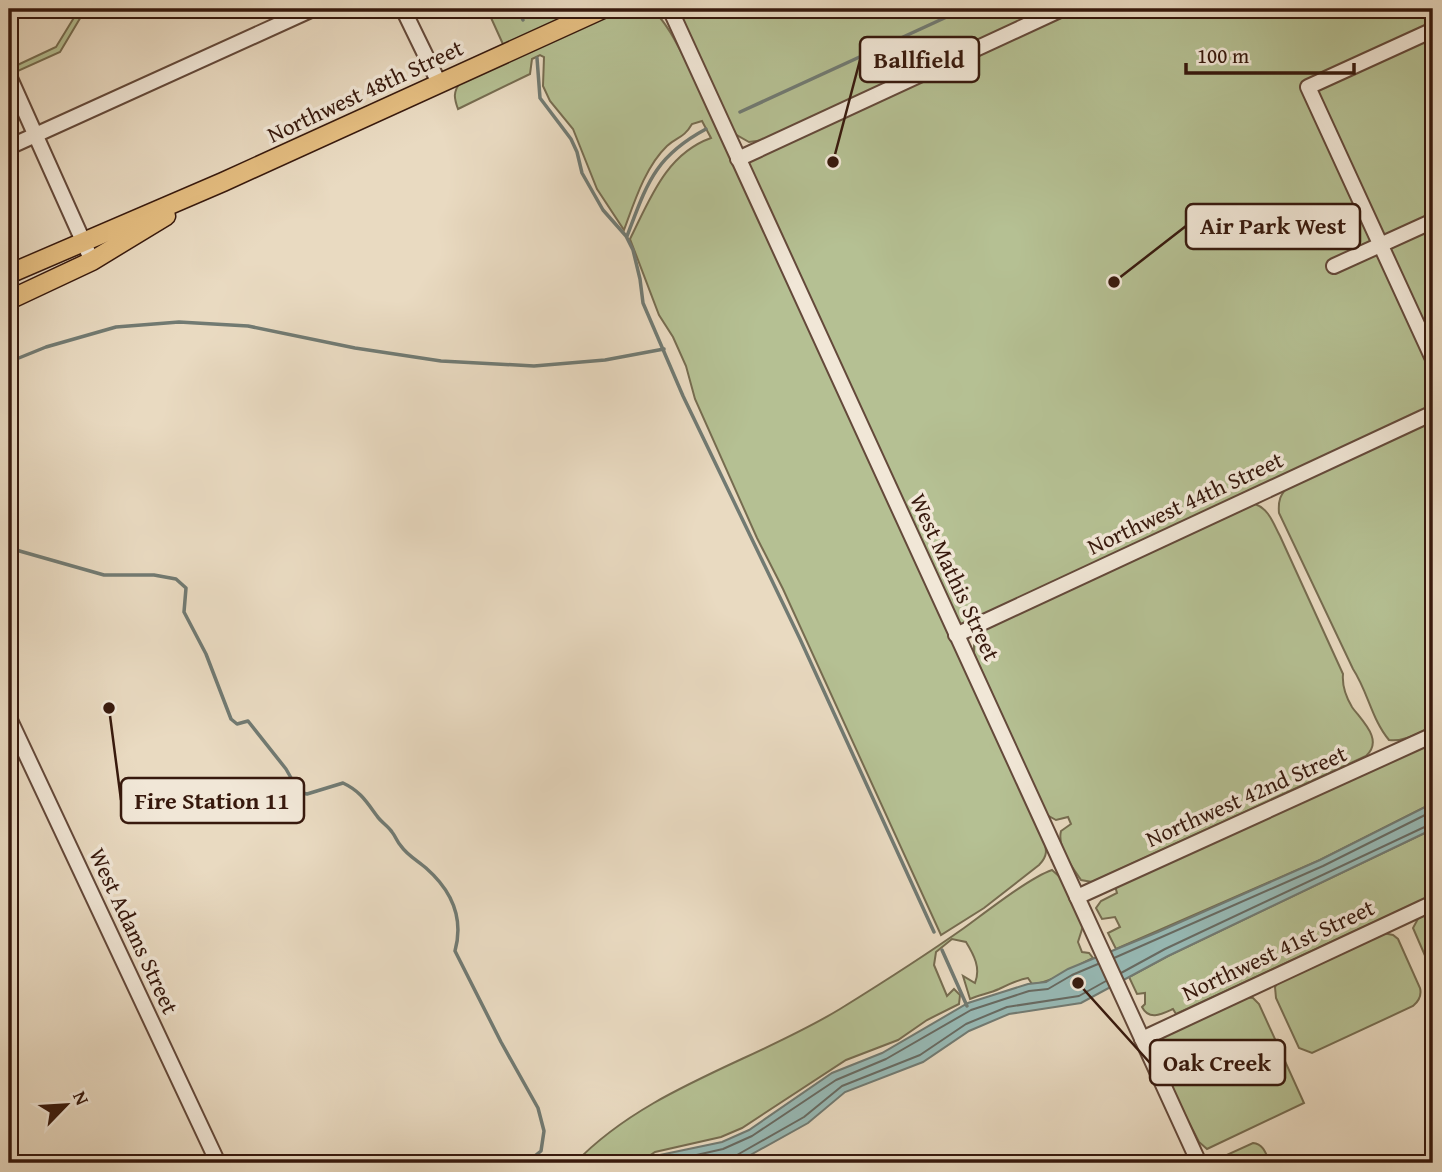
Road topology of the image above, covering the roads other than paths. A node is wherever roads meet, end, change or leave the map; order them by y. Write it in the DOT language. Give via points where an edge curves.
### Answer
graph roads {
  1 [pos="313,9"];
  2 [pos="403,9"];
  3 [pos="603,9"];
  4 [pos="670,9"];
  5 [pos="1062,9"];
  6 [pos="1433,30"];
  7 [pos="9,76"];
  8 [pos="439,83"];
  9 [pos="35,135"];
  10 [pos="9,147"];
  11 [pos="738,159"];
  12 [pos="223,182"];
  13 [pos="1433,221"];
  14 [pos="83,242"];
  15 [pos="1381,245"];
  16 [pos="92,261"];
  17 [pos="1335,266"];
  18 [pos="9,274"];
  19 [pos="9,300"];
  20 [pos="1433,359"];
  21 [pos="1433,413"];
  22 [pos="956,635"];
  23 [pos="9,718"];
  24 [pos="1433,735"];
  25 [pos="1077,897"];
  26 [pos="1433,903"];
  27 [pos="1142,1039"];
  28 [pos="218,1163"];
  29 [pos="1199,1163"];
  1 -- 9 [label="street"];
  2 -- 8 [label="street"];
  3 -- 8 [label="main road, Northwest 48th Street"];
  4 -- 11 [label="street, West Mathis Street"];
  5 -- 11 [label="street"];
  6 -- 15 [label="street" via="1308,87"];
  7 -- 9 [label="street"];
  8 -- 12 [label="main road, Northwest 48th Street"];
  9 -- 10 [label="street"];
  9 -- 14 [label="street"];
  11 -- 22 [label="street, West Mathis Street"];
  12 -- 14 [label="main road, Northwest 48th Street"];
  12 -- 16 [label="main road, Northwest 48th Street"];
  13 -- 15 [label="street"];
  14 -- 16 [label="street"];
  14 -- 18 [label="main road, Northwest 48th Street"];
  15 -- 17 [label="street"];
  15 -- 20 [label="street"];
  16 -- 19 [label="main road, Northwest 48th Street"];
  21 -- 22 [label="street, Northwest 44th Street"];
  22 -- 25 [label="street, West Mathis Street"];
  23 -- 28 [label="street, West Adams Street"];
  24 -- 25 [label="street, Northwest 42nd Street"];
  25 -- 27 [label="street, West Mathis Street"];
  26 -- 27 [label="street, Northwest 41st Street"];
  27 -- 29 [label="street, West Mathis Street"];
}
